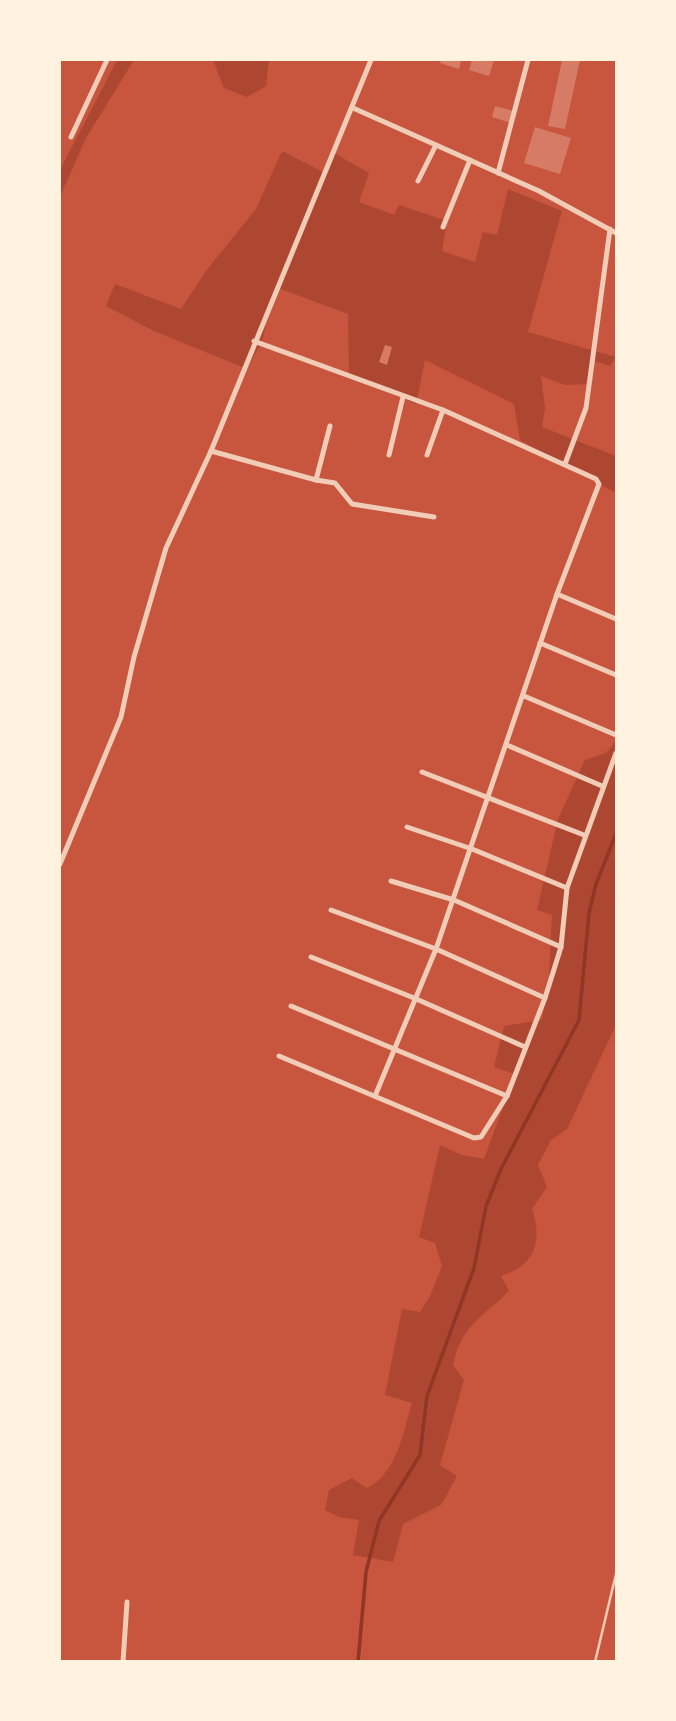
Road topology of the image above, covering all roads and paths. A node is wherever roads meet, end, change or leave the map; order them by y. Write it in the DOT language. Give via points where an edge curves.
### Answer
graph roads {
  1 [pos="107,60"];
  2 [pos="371,60"];
  3 [pos="528,60"];
  4 [pos="353,108"];
  5 [pos="71,137"];
  6 [pos="436,145"];
  7 [pos="470,160"];
  8 [pos="498,173"];
  9 [pos="418,181"];
  10 [pos="443,227"];
  11 [pos="610,229"];
  12 [pos="617,233"];
  13 [pos="254,341"];
  14 [pos="403,397"];
  15 [pos="443,410"];
  16 [pos="330,426"];
  17 [pos="211,451"];
  18 [pos="389,455"];
  19 [pos="427,455"];
  20 [pos="565,464"];
  21 [pos="316,480"];
  22 [pos="434,517"];
  23 [pos="558,594"];
  24 [pos="617,619"];
  25 [pos="540,643"];
  26 [pos="617,675"];
  27 [pos="524,696"];
  28 [pos="617,735"];
  29 [pos="507,745"];
  30 [pos="617,753"];
  31 [pos="422,772"];
  32 [pos="602,786"];
  33 [pos="489,797"];
  34 [pos="407,827"];
  35 [pos="584,835"];
  36 [pos="472,849"];
  37 [pos="60,864"];
  38 [pos="391,881"];
  39 [pos="567,888"];
  40 [pos="454,900"];
  41 [pos="331,911"];
  42 [pos="561,947"];
  43 [pos="436,949"];
  44 [pos="311,957"];
  45 [pos="414,998"];
  46 [pos="545,998"];
  47 [pos="291,1006"];
  48 [pos="395,1048"];
  49 [pos="525,1048"];
  50 [pos="279,1056"];
  51 [pos="375,1096"];
  52 [pos="507,1096"];
  53 [pos="617,1574"];
  54 [pos="127,1602"];
  55 [pos="123,1661"];
  56 [pos="595,1661"];
  1 -- 5 [label="street"];
  2 -- 4 [label="street"];
  3 -- 8 [label="street"];
  4 -- 6 [label="street"];
  4 -- 13 [label="street"];
  6 -- 7 [label="street"];
  6 -- 9 [label="street"];
  7 -- 8 [label="street"];
  7 -- 10 [label="street"];
  8 -- 11 [label="street"];
  11 -- 12 [label="street"];
  11 -- 20 [label="street" via="586,408"];
  13 -- 14 [label="street"];
  13 -- 17 [label="street"];
  14 -- 15 [label="street"];
  14 -- 18 [label="street"];
  15 -- 19 [label="street"];
  15 -- 20 [label="street"];
  16 -- 21 [label="street"];
  17 -- 21 [label="street"];
  17 -- 37 [label="street" via="166,548 121,717"];
  20 -- 23 [label="street" via="596,479 599,486"];
  21 -- 22 [label="street" via="335,483 352,504"];
  23 -- 24 [label="street"];
  23 -- 25 [label="street"];
  25 -- 26 [label="street"];
  25 -- 27 [label="street"];
  27 -- 28 [label="street"];
  27 -- 29 [label="street"];
  29 -- 32 [label="street"];
  29 -- 33 [label="street"];
  30 -- 32 [label="street"];
  31 -- 33 [label="street"];
  32 -- 35 [label="street"];
  33 -- 35 [label="street"];
  33 -- 36 [label="street"];
  34 -- 36 [label="street"];
  35 -- 39 [label="street"];
  36 -- 39 [label="street"];
  36 -- 40 [label="street"];
  38 -- 40 [label="street"];
  39 -- 42 [label="street"];
  40 -- 42 [label="street"];
  40 -- 43 [label="street"];
  41 -- 43 [label="street"];
  42 -- 46 [label="street"];
  43 -- 45 [label="street"];
  43 -- 46 [label="street"];
  44 -- 45 [label="street"];
  45 -- 48 [label="street"];
  45 -- 49 [label="street"];
  46 -- 49 [label="street"];
  47 -- 48 [label="street"];
  48 -- 51 [label="street"];
  48 -- 52 [label="street"];
  49 -- 52 [label="street"];
  50 -- 51 [label="street"];
  51 -- 52 [label="street" via="477,1138"];
  53 -- 56 [label="lane"];
  54 -- 55 [label="street"];
}
